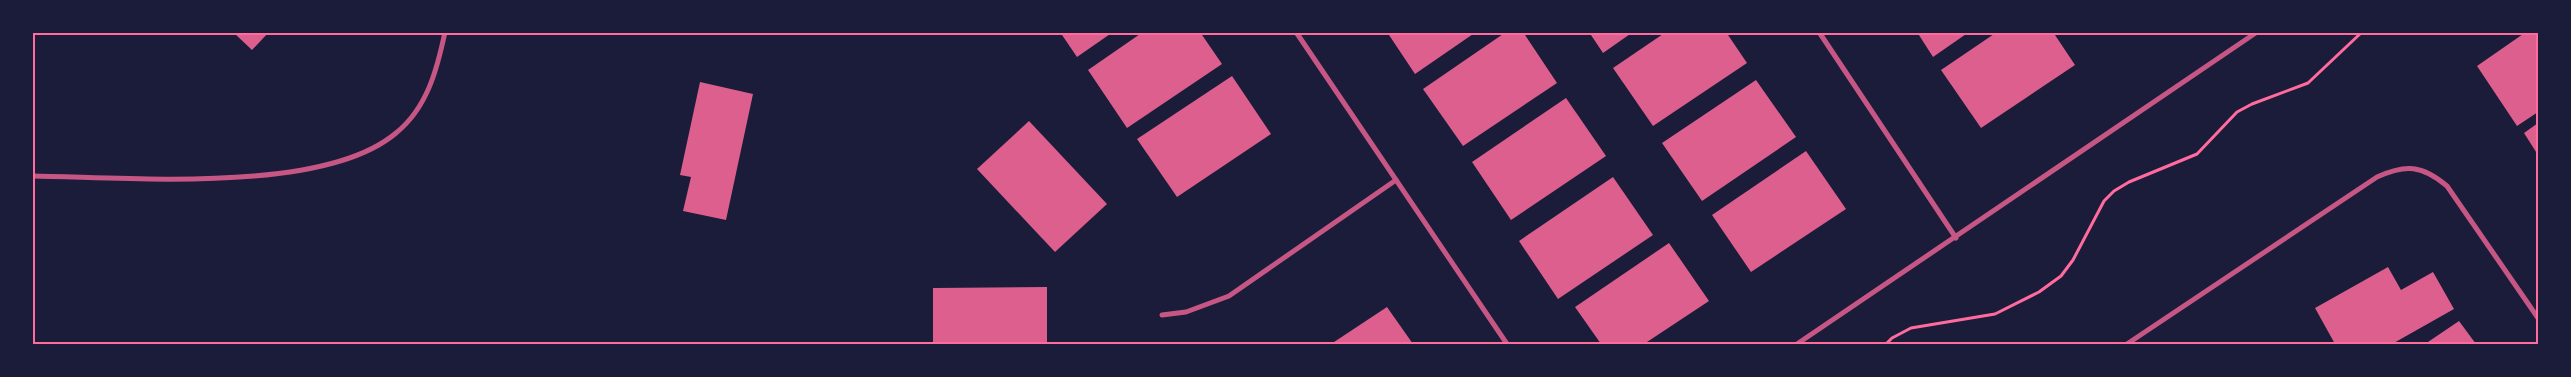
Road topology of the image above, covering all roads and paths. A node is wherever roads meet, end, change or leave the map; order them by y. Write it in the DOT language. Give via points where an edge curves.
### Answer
graph roads {
  1 [pos="445,32"];
  2 [pos="1296,32"];
  3 [pos="1818,32"];
  4 [pos="2257,32"];
  5 [pos="2362,32"];
  6 [pos="32,176"];
  7 [pos="1396,180"];
  8 [pos="1956,238"];
  9 [pos="1162,314"];
  10 [pos="2538,318"];
  11 [pos="1507,344"];
  12 [pos="1797,344"];
  13 [pos="1886,344"];
  14 [pos="2127,344"];
  1 -- 6 [label="street" via="433,80 419,108 397,133 368,152 286,173 228,177"];
  2 -- 7 [label="street"];
  3 -- 8 [label="street"];
  4 -- 8 [label="street"];
  5 -- 13 [label="path" via="2308,83 2237,112 2197,154 2128,182 2114,191 2104,200 2073,260 2061,276 2039,292 1995,314 1911,328"];
  7 -- 9 [label="street" via="1229,296 1186,312"];
  7 -- 11 [label="street"];
  8 -- 12 [label="street"];
  10 -- 14 [label="street" via="2447,186 2431,173 2410,168 2392,170 2376,177"];
}
